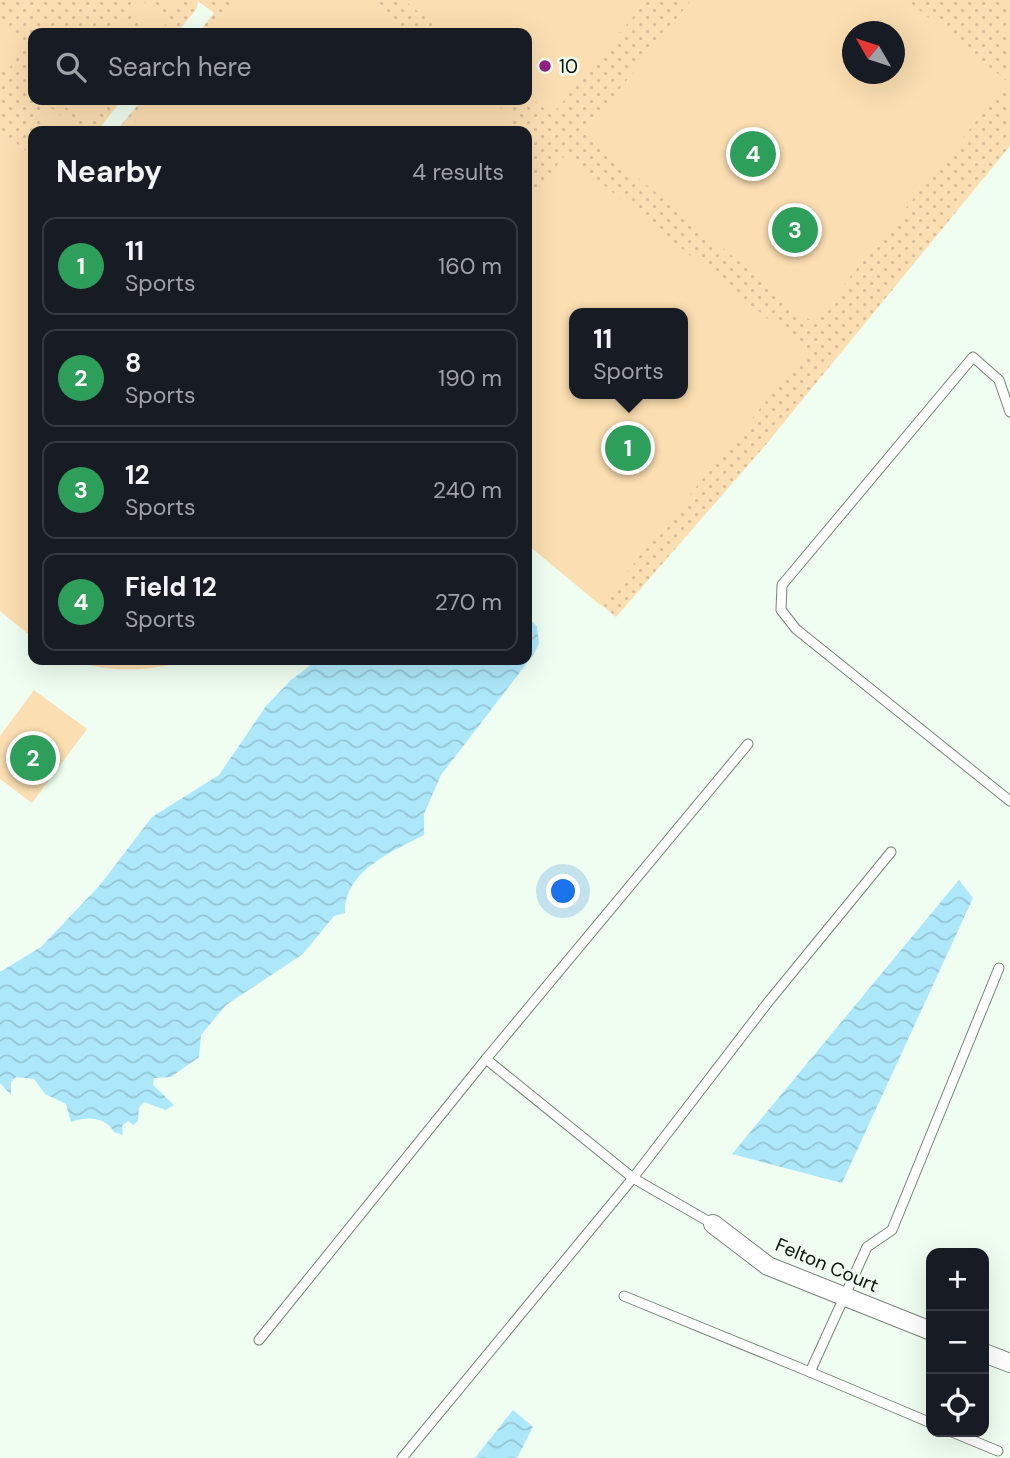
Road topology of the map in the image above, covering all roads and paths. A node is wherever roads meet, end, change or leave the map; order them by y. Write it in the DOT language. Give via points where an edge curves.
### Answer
graph roads {
  1 [pos="1010,412"];
  2 [pos="748,744"];
  3 [pos="1010,801"];
  4 [pos="891,852"];
  5 [pos="999,968"];
  6 [pos="486,1059"];
  7 [pos="633,1178"];
  8 [pos="713,1224"];
  9 [pos="842,1295"];
  10 [pos="624,1296"];
  11 [pos="926,1329"];
  12 [pos="259,1340"];
  13 [pos="989,1355"];
  14 [pos="1010,1363"];
  15 [pos="810,1372"];
  16 [pos="926,1421"];
  17 [pos="964,1437"];
  18 [pos="998,1451"];
  19 [pos="402,1458"];
  1 -- 3 [label="lane" via="999,380 973,357 782,585 781,610 796,629"];
  2 -- 6 [label="lane"];
  4 -- 7 [label="lane"];
  5 -- 9 [label="lane" via="892,1230 867,1247"];
  6 -- 7 [label="lane"];
  6 -- 12 [label="lane"];
  7 -- 8 [label="lane"];
  7 -- 19 [label="lane"];
  8 -- 9 [label="street, Felton Court" via="768,1266"];
  9 -- 11 [label="street, Felton Court"];
  9 -- 15 [label="lane"];
  10 -- 15 [label="lane"];
  13 -- 14 [label="street"];
  15 -- 16 [label="lane"];
  17 -- 18 [label="lane"];
}
